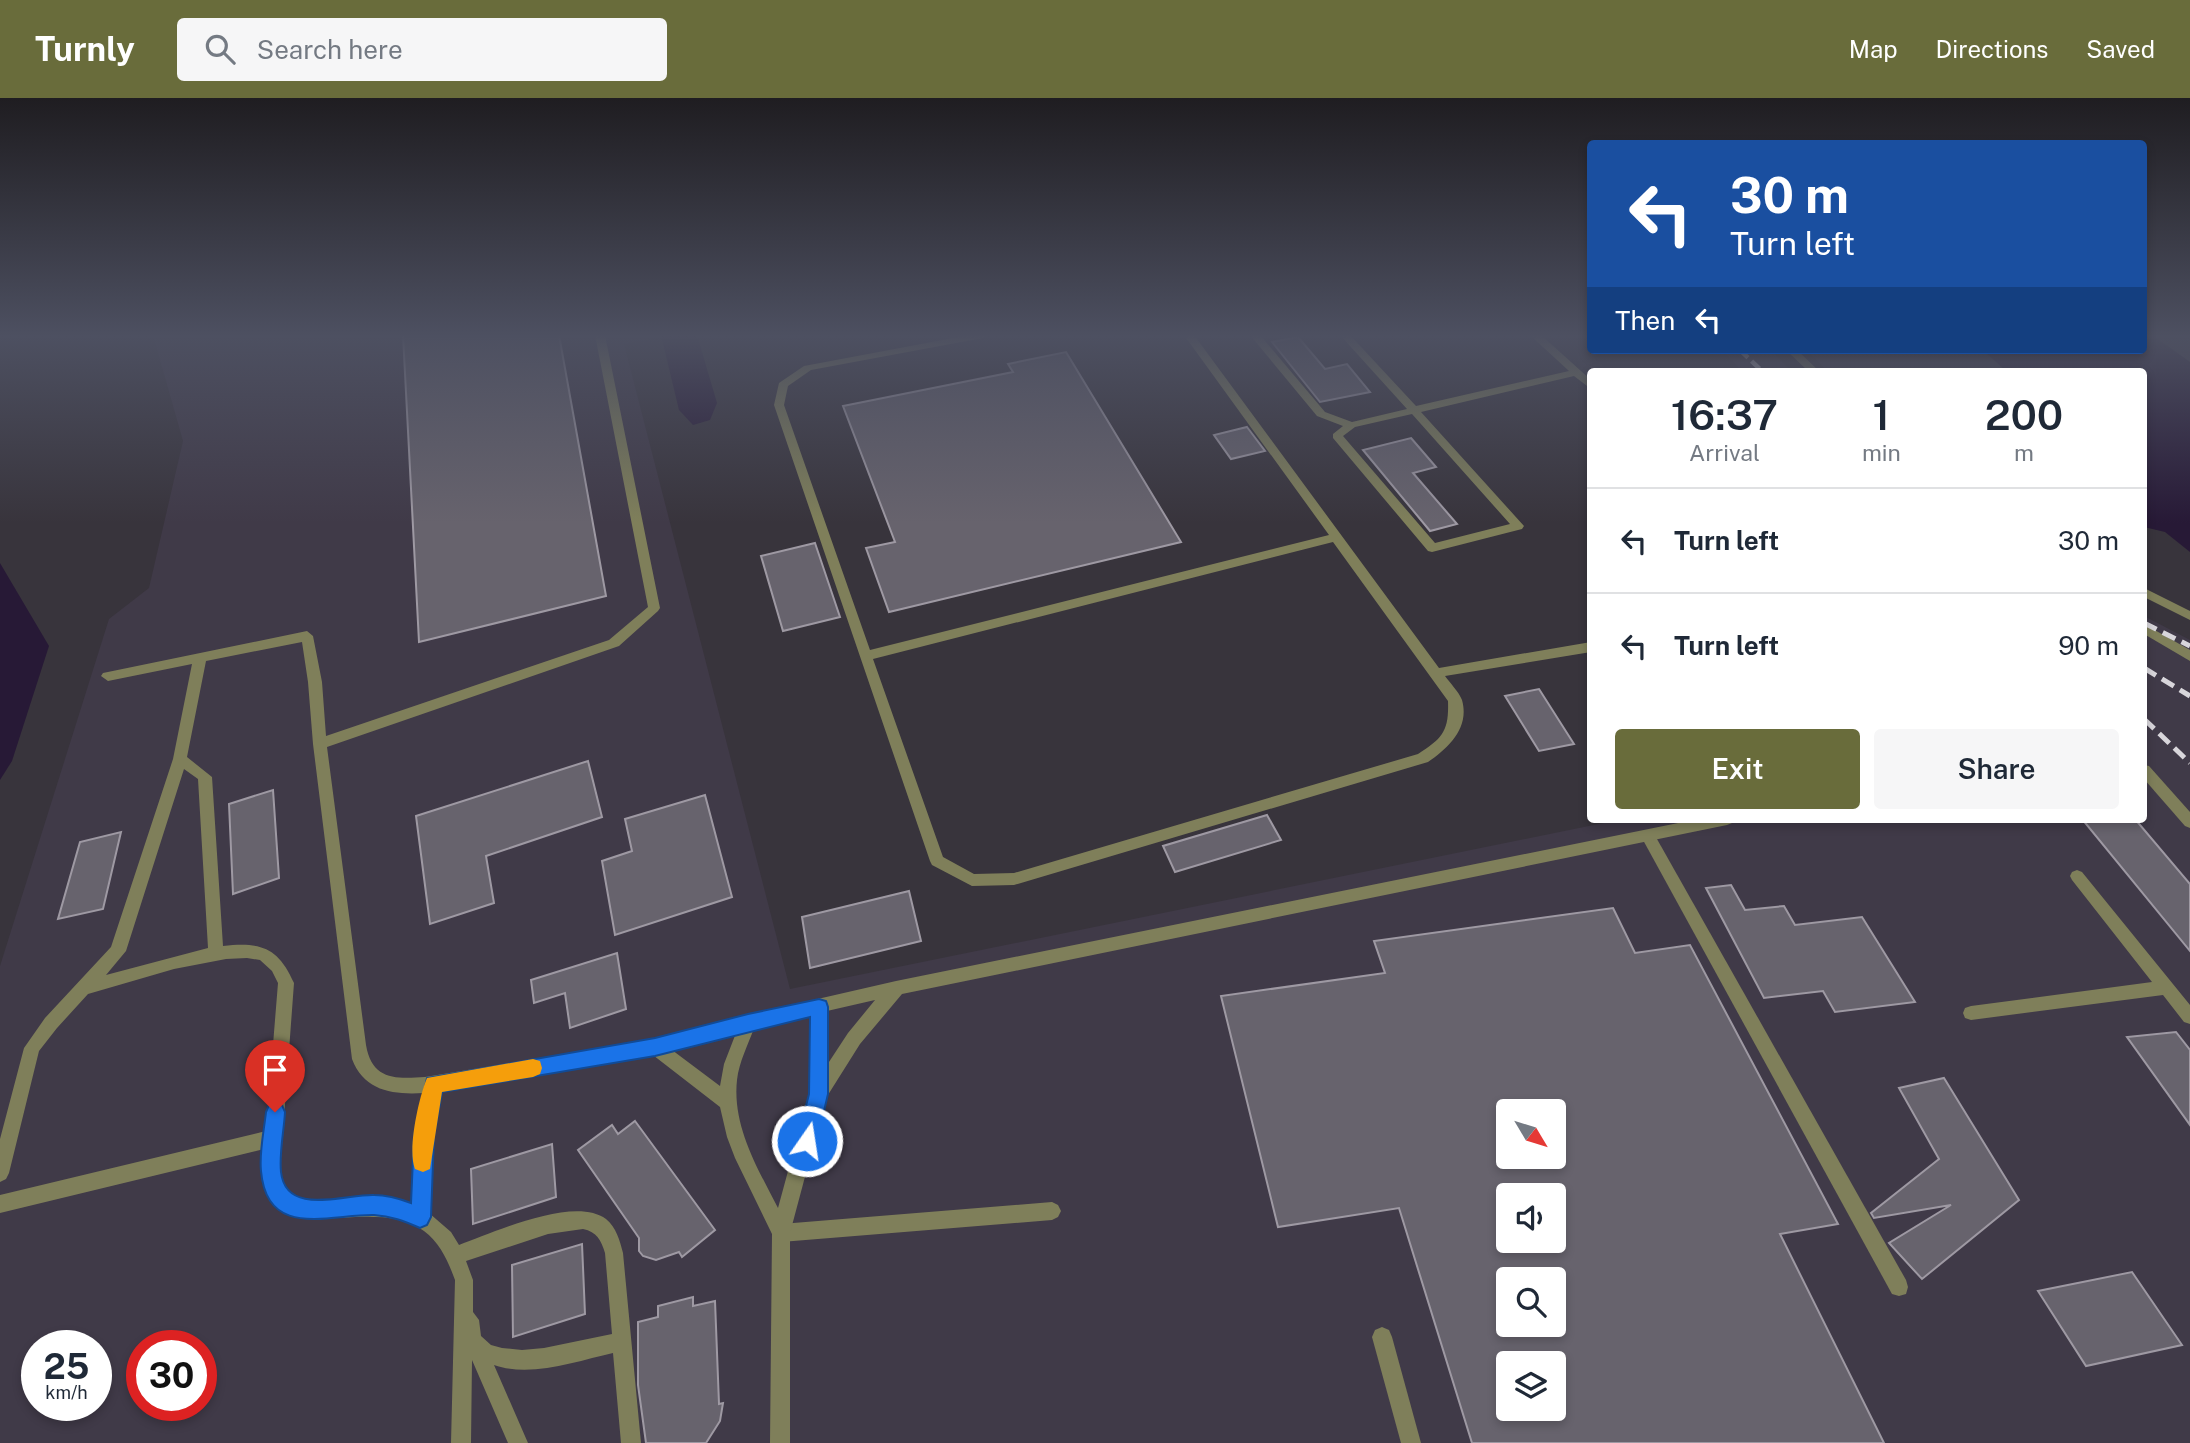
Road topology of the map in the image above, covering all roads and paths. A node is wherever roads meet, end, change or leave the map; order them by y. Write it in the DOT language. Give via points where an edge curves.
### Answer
graph roads {
  1 [pos="612,398"];
  2 [pos="780,398"];
  3 [pos="1235,398"];
  4 [pos="1307,398"];
  5 [pos="1404,398"];
  6 [pos="1468,398"];
  7 [pos="1415,410"];
  8 [pos="1350,425"];
  9 [pos="1336,537"];
  10 [pos="2147,594"];
  11 [pos="2190,616"];
  12 [pos="2147,630"];
  13 [pos="1587,648"];
  14 [pos="866,656"];
  15 [pos="2190,656"];
  16 [pos="200,658"];
  17 [pos="1435,673"];
  18 [pos="108,676"];
  19 [pos="320,744"];
  20 [pos="180,759"];
  21 [pos="2147,774"];
  22 [pos="2190,822"];
  23 [pos="1707,823"];
  24 [pos="1648,835"];
  25 [pos="2077,876"];
  26 [pos="216,953"];
  27 [pos="2168,987"];
  28 [pos="896,988"];
  29 [pos="82,989"];
  30 [pos="819,1007"];
  31 [pos="1971,1013"];
  32 [pos="2190,1017"];
  33 [pos="748,1022"];
  34 [pos="655,1047"];
  35 [pos="434,1084"];
  36 [pos="818,1094"];
  37 [pos="727,1102"];
  38 [pos="273,1138"];
  39 [pos="0,1173"];
  40 [pos="0,1204"];
  41 [pos="1052,1210"];
  42 [pos="420,1217"];
  43 [pos="781,1233"];
  44 [pos="457,1255"];
  45 [pos="1899,1287"];
  46 [pos="464,1302"];
  47 [pos="1382,1337"];
  48 [pos="622,1341"];
  49 [pos="474,1342"];
  50 [pos="461,1443"];
  51 [pos="518,1443"];
  52 [pos="631,1443"];
  53 [pos="780,1443"];
  54 [pos="1411,1443"];
  1 -- 19 [label="street" via="654,608 614,643"];
  2 -- 14 [label="street" via="779,405"];
  3 -- 9 [label="street"];
  4 -- 8 [label="street" via="1321,414"];
  5 -- 7 [label="street"];
  6 -- 7 [label="street"];
  7 -- 8 [label="street"];
  7 -- 8 [label="street" via="1518,526 1432,548 1337,436"];
  9 -- 14 [label="street"];
  9 -- 17 [label="street"];
  10 -- 11 [label="street"];
  12 -- 15 [label="street"];
  13 -- 17 [label="street"];
  14 -- 17 [label="street" via="936,861 972,880 1014,879 1423,758 1444,744 1457,724 1455,700"];
  16 -- 18 [label="street"];
  16 -- 19 [label="street" via="307,636"];
  16 -- 20 [label="street"];
  19 -- 35 [label="street" via="364,1068 378,1081 403,1086"];
  20 -- 26 [label="street" via="205,777"];
  20 -- 29 [label="street" via="118,951"];
  21 -- 22 [label="street"];
  23 -- 24 [label="street"];
  24 -- 28 [label="street"];
  24 -- 45 [label="street"];
  25 -- 27 [label="street"];
  26 -- 29 [label="street"];
  26 -- 38 [label="street" via="244,949 265,954 279,966 286,983"];
  27 -- 31 [label="street"];
  27 -- 32 [label="street"];
  28 -- 30 [label="street"];
  28 -- 36 [label="street" via="866,1019"];
  29 -- 39 [label="street" via="32,1048"];
  30 -- 33 [label="street"];
  30 -- 36 [label="street"];
  33 -- 34 [label="street"];
  33 -- 37 [label="street" via="729,1079"];
  34 -- 35 [label="street"];
  34 -- 37 [label="street"];
  35 -- 42 [label="street" via="424,1136"];
  36 -- 43 [label="street"];
  37 -- 43 [label="street" via="732,1129"];
  38 -- 40 [label="street"];
  38 -- 42 [label="street" via="271,1172 288,1205 309,1210 372,1205"];
  41 -- 43 [label="street"];
  42 -- 44 [label="street"];
  43 -- 53 [label="street"];
  44 -- 46 [label="street"];
  44 -- 48 [label="street" via="570,1218 593,1221 608,1233 614,1253"];
  46 -- 49 [label="street"];
  46 -- 50 [label="street"];
  47 -- 54 [label="street"];
  48 -- 49 [label="street" via="518,1361 489,1355"];
  48 -- 52 [label="street"];
  49 -- 51 [label="street"];
}
